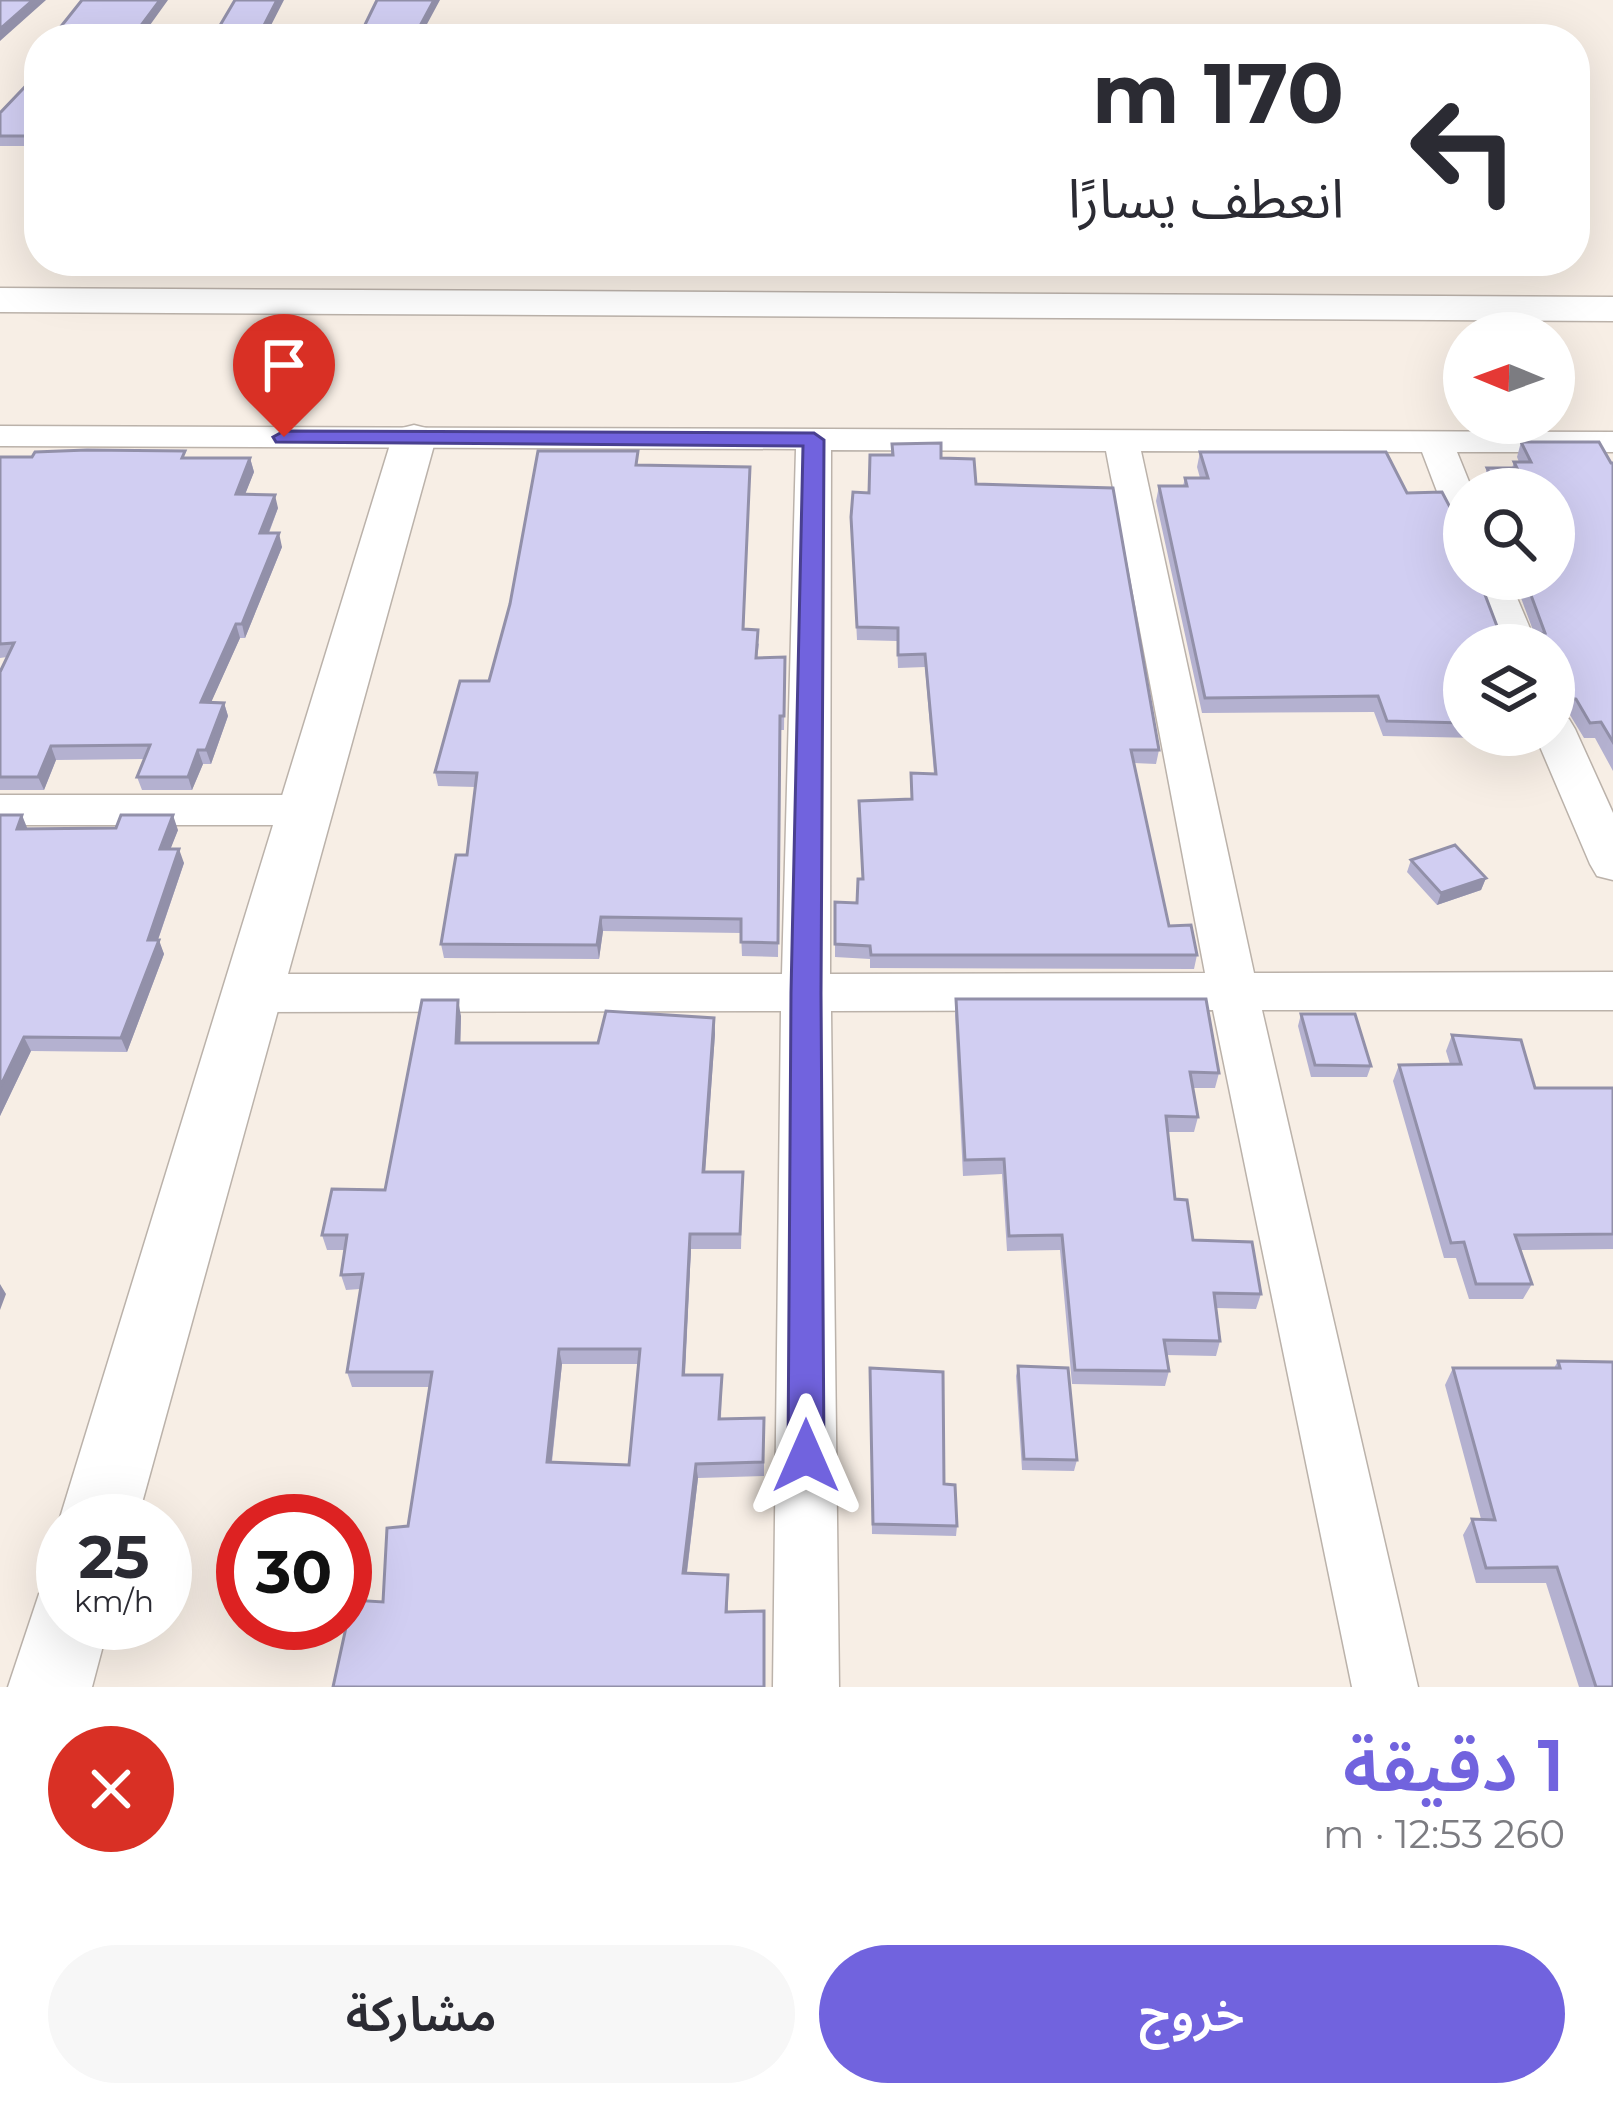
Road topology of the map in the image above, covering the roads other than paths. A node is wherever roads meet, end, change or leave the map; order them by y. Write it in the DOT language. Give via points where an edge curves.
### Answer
graph roads {
  1 [pos="0,300"];
  2 [pos="1613,309"];
  3 [pos="11,436"];
  4 [pos="414,438"];
  5 [pos="814,440"];
  6 [pos="1120,440"];
  7 [pos="1435,441"];
  8 [pos="1613,442"];
  9 [pos="1446,468"];
  10 [pos="0,476"];
  11 [pos="1566,756"];
  12 [pos="0,810"];
  13 [pos="307,810"];
  14 [pos="1613,864"];
  15 [pos="1233,990"];
  16 [pos="1613,991"];
  17 [pos="254,992"];
  18 [pos="806,993"];
  19 [pos="106,1494"];
  20 [pos="60,1650"];
  21 [pos="50,1687"];
  22 [pos="806,1687"];
  23 [pos="1385,1687"];
  1 -- 2 [label="street"];
  3 -- 4 [label="street"];
  3 -- 10 [label="street"];
  4 -- 5 [label="street"];
  4 -- 13 [label="street"];
  5 -- 6 [label="street"];
  5 -- 18 [label="street"];
  6 -- 7 [label="street"];
  6 -- 15 [label="street"];
  7 -- 8 [label="street"];
  7 -- 9 [label="street"];
  11 -- 14 [label="street"];
  12 -- 13 [label="street"];
  13 -- 17 [label="street"];
  15 -- 16 [label="street"];
  15 -- 18 [label="street"];
  15 -- 23 [label="street"];
  17 -- 18 [label="street"];
  17 -- 19 [label="street"];
  18 -- 22 [label="street"];
  20 -- 21 [label="street"];
}
